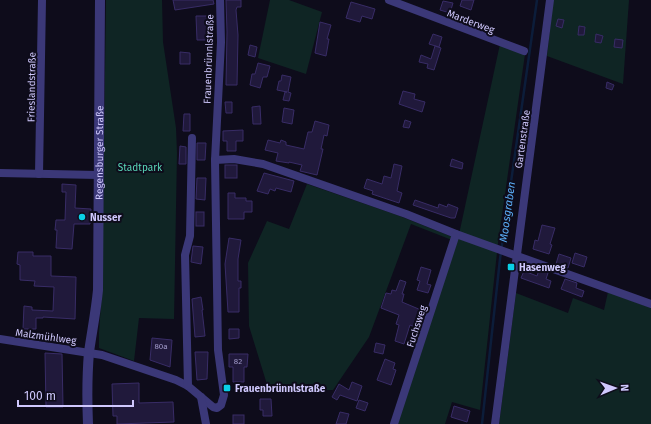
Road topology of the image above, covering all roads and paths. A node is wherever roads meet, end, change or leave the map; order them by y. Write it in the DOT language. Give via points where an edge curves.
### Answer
graph roads {
  1 [pos="42,0"];
  2 [pos="100,0"];
  3 [pos="220,0"];
  4 [pos="389,0"];
  5 [pos="550,0"];
  6 [pos="524,52"];
  7 [pos="192,138"];
  8 [pos="215,160"];
  9 [pos="0,173"];
  10 [pos="39,174"];
  11 [pos="98,175"];
  12 [pos="456,234"];
  13 [pos="517,255"];
  14 [pos="651,304"];
  15 [pos="0,340"];
  16 [pos="89,352"];
  17 [pos="188,386"];
  18 [pos="201,397"];
  19 [pos="88,424"];
  20 [pos="206,424"];
  21 [pos="394,424"];
  22 [pos="495,424"];
  1 -- 10 [label="street, Frieslandstraße"];
  2 -- 11 [label="street, Regensburger Straße"];
  3 -- 8 [label="street, Frauenbrünnlstraße" via="221,42"];
  4 -- 6 [label="street, Marderweg"];
  5 -- 13 [label="street, Gartenstraße"];
  7 -- 17 [label="street" via="190,236 185,255"];
  8 -- 12 [label="street" via="234,159 263,164"];
  8 -- 18 [label="street, Frauenbrünnlstraße" via="218,350 224,395 221,405 217,408"];
  9 -- 10 [label="street"];
  10 -- 11 [label="street"];
  11 -- 16 [label="street, Regensburger Straße" via="98,290"];
  12 -- 13 [label="street"];
  12 -- 21 [label="street, Fuchsweg"];
  13 -- 14 [label="street"];
  13 -- 22 [label="street, Gartenstraße"];
  15 -- 16 [label="street, Malzmühlweg"];
  16 -- 17 [label="street, Frauenbrünnlstraße"];
  16 -- 19 [label="street, Regensburger Straße"];
  17 -- 18 [label="street, Frauenbrünnlstraße"];
  18 -- 20 [label="street"];
}
